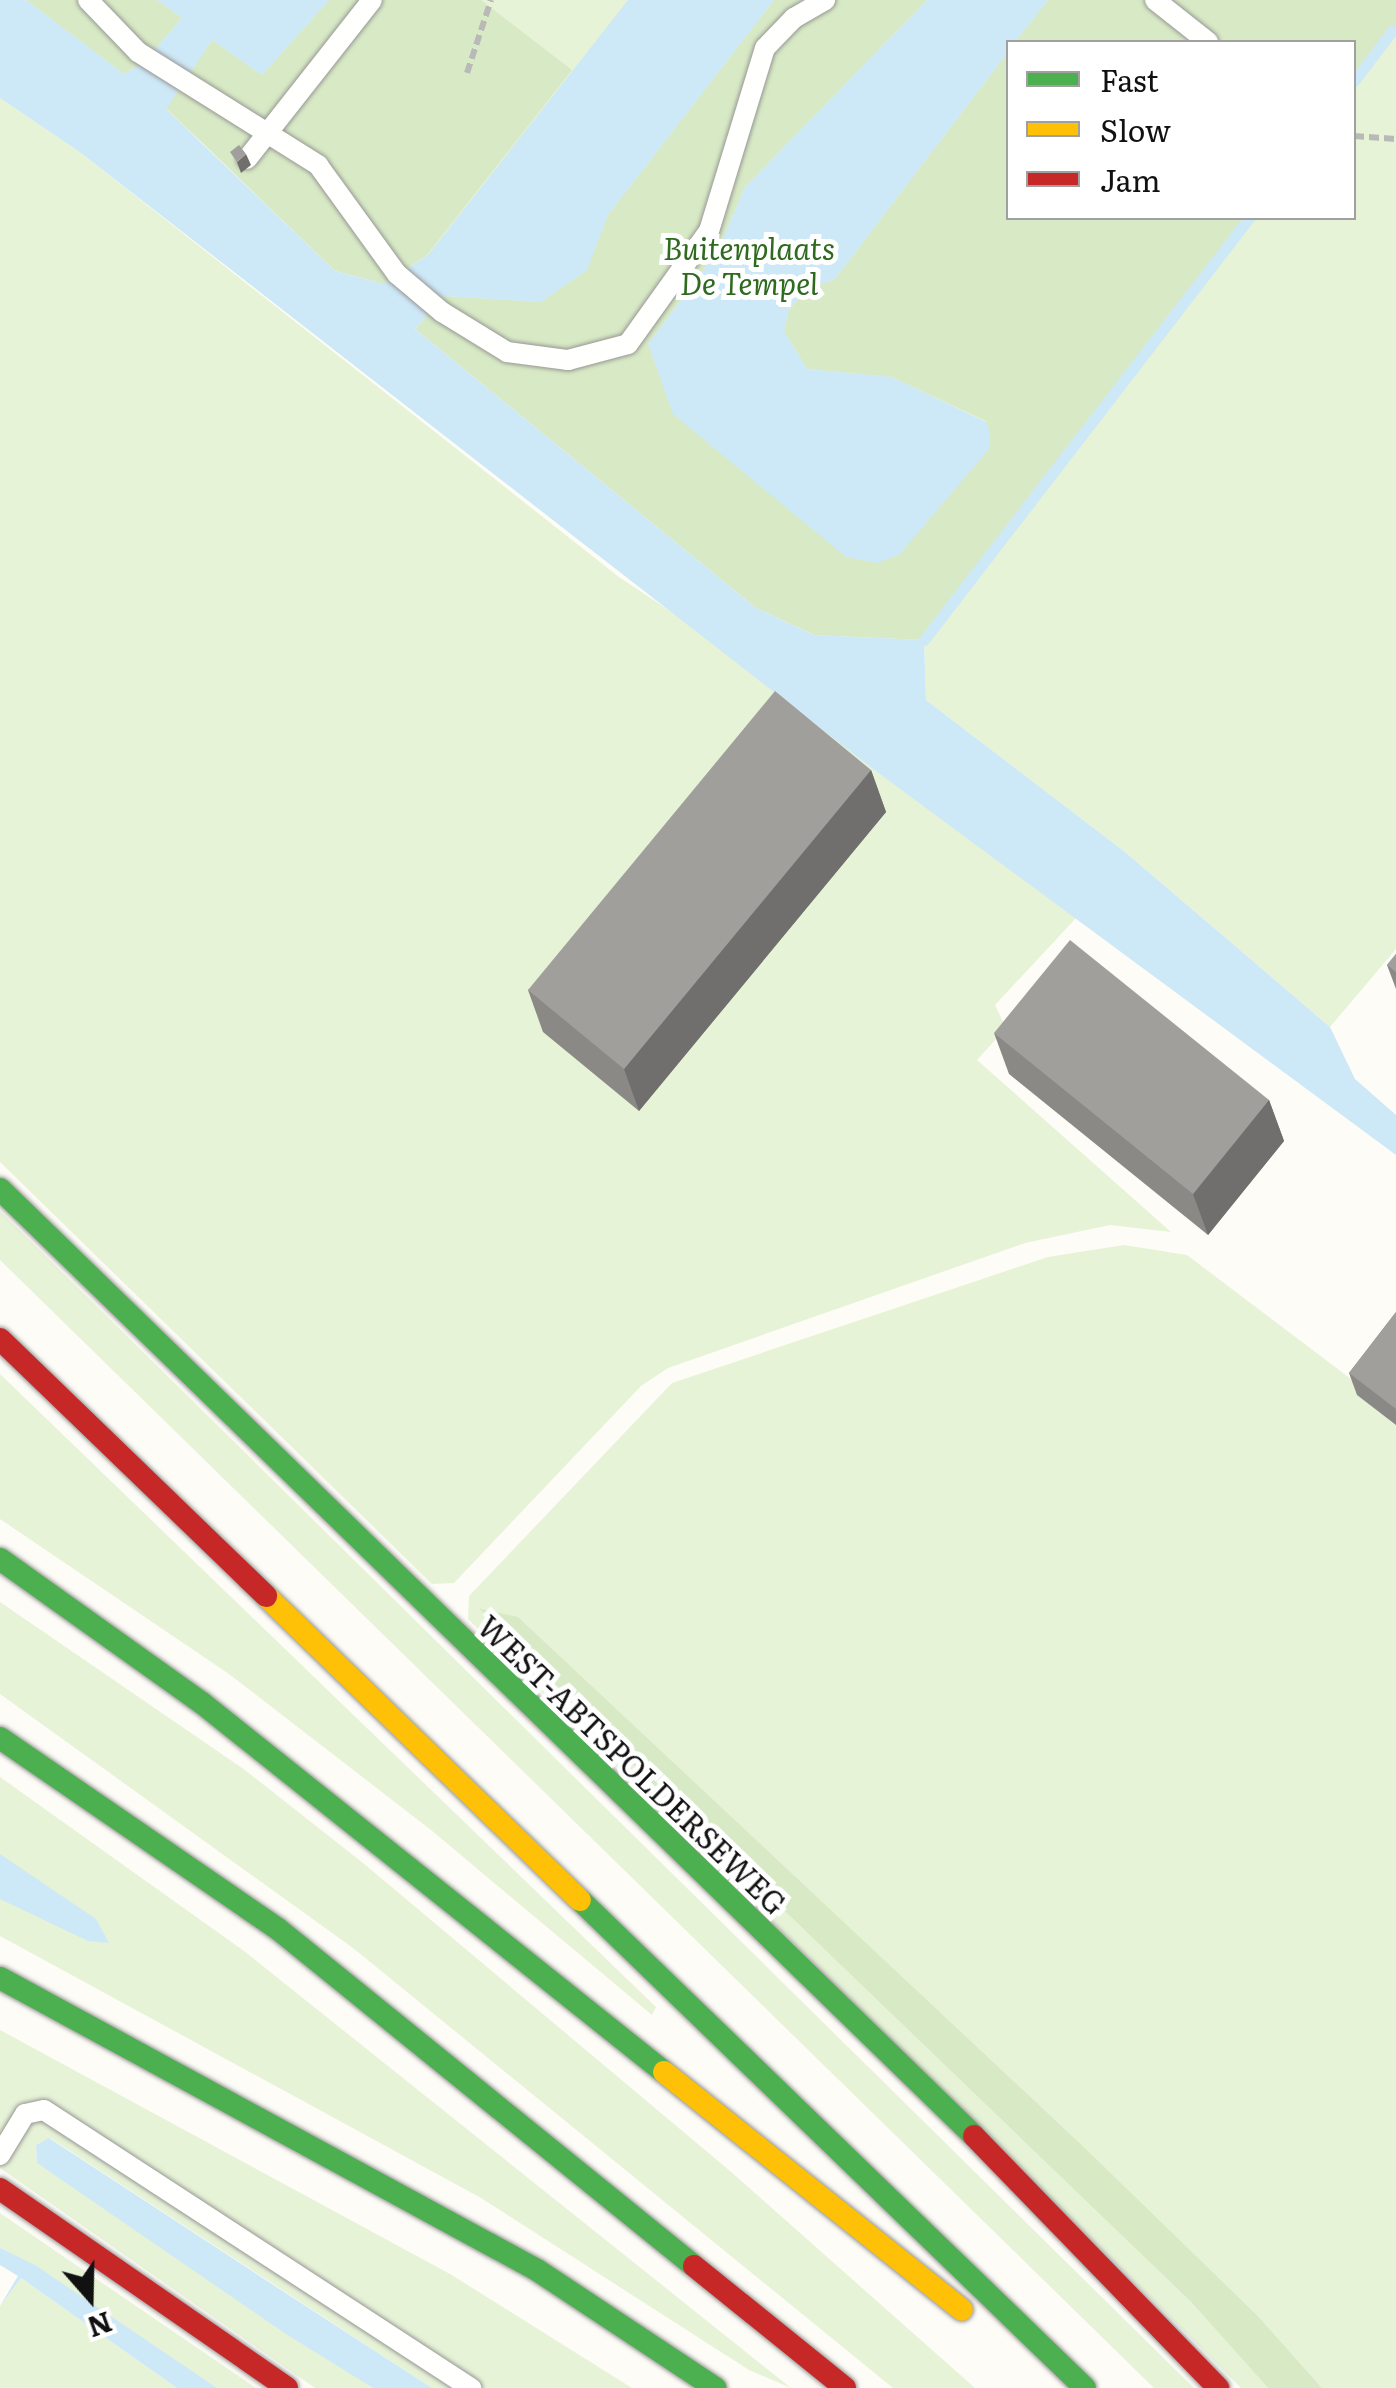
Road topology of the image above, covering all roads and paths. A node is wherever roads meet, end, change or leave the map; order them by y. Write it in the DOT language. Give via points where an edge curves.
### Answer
graph roads {
  1 [pos="88,0"];
  2 [pos="372,0"];
  3 [pos="491,0"];
  4 [pos="825,0"];
  5 [pos="1154,0"];
  6 [pos="1205,40"];
  7 [pos="467,73"];
  8 [pos="267,133"];
  9 [pos="1356,136"];
  10 [pos="1396,139"];
  11 [pos="247,159"];
  12 [pos="0,1189"];
  13 [pos="0,1338"];
  14 [pos="0,1559"];
  15 [pos="0,1738"];
  16 [pos="0,1978"];
  17 [pos="0,2155"];
  18 [pos="0,2189"];
  19 [pos="287,2388"];
  20 [pos="471,2388"];
  21 [pos="715,2388"];
  22 [pos="845,2388"];
  23 [pos="1064,2388"];
  24 [pos="1086,2388"];
  25 [pos="1218,2388"];
  1 -- 8 [label="lane" via="138,52"];
  2 -- 8 [label="lane"];
  3 -- 7 [label="path"];
  4 -- 8 [label="lane" via="794,18 765,48 709,231 628,344 568,360 507,352 442,312 397,274 318,166"];
  5 -- 6 [label="lane"];
  8 -- 11 [label="lane"];
  9 -- 10 [label="path"];
  12 -- 25 [label="main road, WEST-ABTSPOLDERSEWEG" via="1016,2178"];
  13 -- 24 [label="main road"];
  14 -- 23 [label="main road" via="202,1703"];
  15 -- 22 [label="main road" via="278,1930"];
  16 -- 21 [label="main road" via="536,2270"];
  17 -- 20 [label="lane" via="24,2114 44,2110"];
  18 -- 19 [label="main road"];
}
